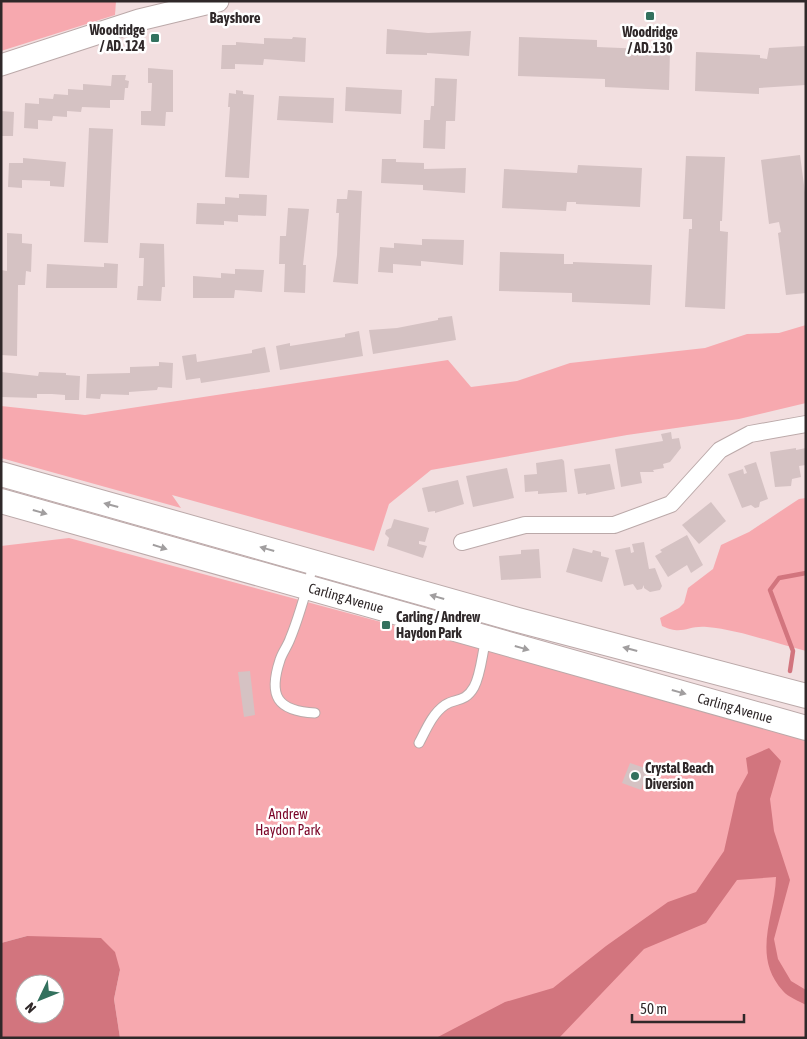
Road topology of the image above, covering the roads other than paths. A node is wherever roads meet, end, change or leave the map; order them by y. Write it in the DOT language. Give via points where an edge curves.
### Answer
graph roads {
  1 [pos="218,1"];
  2 [pos="1,65"];
  3 [pos="806,424"];
  4 [pos="1,474"];
  5 [pos="1,501"];
  6 [pos="462,542"];
  7 [pos="314,562"];
  8 [pos="307,587"];
  9 [pos="486,638"];
  10 [pos="806,696"];
  11 [pos="315,713"];
  12 [pos="806,728"];
  13 [pos="419,743"];
  1 -- 2 [label="street" via="139,20"];
  3 -- 6 [label="street" via="750,434 720,450 671,504 614,525 525,525"];
  7 -- 4 [label="main road, Carling Avenue, one-way"];
  5 -- 8 [label="main road, Carling Avenue, one-way"];
  7 -- 8 [label="lane"];
  10 -- 7 [label="main road, Carling Avenue, one-way"];
  8 -- 9 [label="main road, Carling Avenue"];
  8 -- 11 [label="lane" via="290,640 280,659 275,682 276,693 284,705 296,712"];
  9 -- 12 [label="main road, Carling Avenue, one-way"];
  9 -- 13 [label="lane" via="474,688 458,702 447,703 435,715"];
}
